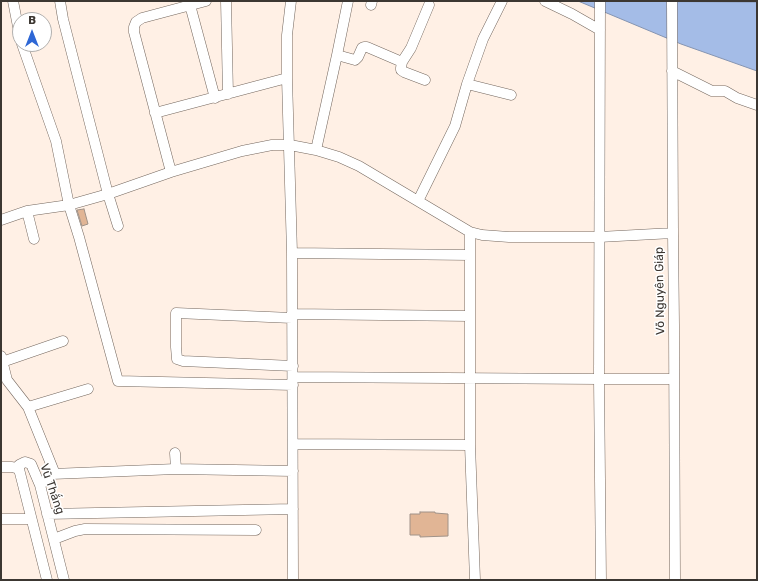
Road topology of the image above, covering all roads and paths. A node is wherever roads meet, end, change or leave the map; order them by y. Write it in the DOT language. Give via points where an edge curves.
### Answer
graph roads {
  1 [pos="13,1"];
  2 [pos="60,1"];
  3 [pos="206,1"];
  4 [pos="226,1"];
  5 [pos="291,1"];
  6 [pos="348,1"];
  7 [pos="502,1"];
  8 [pos="545,1"];
  9 [pos="600,1"];
  10 [pos="672,1"];
  11 [pos="190,5"];
  12 [pos="429,5"];
  13 [pos="15,12"];
  14 [pos="600,27"];
  15 [pos="25,52"];
  16 [pos="337,55"];
  17 [pos="402,62"];
  18 [pos="672,72"];
  19 [pos="287,78"];
  20 [pos="425,80"];
  21 [pos="467,84"];
  22 [pos="228,94"];
  23 [pos="511,95"];
  24 [pos="215,98"];
  25 [pos="757,105"];
  26 [pos="155,113"];
  27 [pos="290,145"];
  28 [pos="316,150"];
  29 [pos="171,172"];
  30 [pos="108,194"];
  31 [pos="418,200"];
  32 [pos="69,205"];
  33 [pos="27,211"];
  34 [pos="1,220"];
  35 [pos="118,226"];
  36 [pos="470,232"];
  37 [pos="673,233"];
  38 [pos="599,237"];
  39 [pos="34,239"];
  40 [pos="292,253"];
  41 [pos="470,255"];
  42 [pos="292,316"];
  43 [pos="470,316"];
  44 [pos="63,341"];
  45 [pos="2,359"];
  46 [pos="293,366"];
  47 [pos="470,379"];
  48 [pos="599,379"];
  49 [pos="674,379"];
  50 [pos="4,381"];
  51 [pos="293,381"];
  52 [pos="88,389"];
  53 [pos="28,407"];
  54 [pos="293,444"];
  55 [pos="470,445"];
  56 [pos="175,452"];
  57 [pos="1,467"];
  58 [pos="176,469"];
  59 [pos="19,470"];
  60 [pos="293,470"];
  61 [pos="55,474"];
  62 [pos="40,485"];
  63 [pos="293,509"];
  64 [pos="47,514"];
  65 [pos="1,519"];
  66 [pos="31,519"];
  67 [pos="256,530"];
  68 [pos="54,538"];
  69 [pos="47,580"];
  70 [pos="64,580"];
  71 [pos="293,580"];
  72 [pos="475,580"];
  73 [pos="601,580"];
  74 [pos="675,580"];
  1 -- 13 [label="street"];
  2 -- 30 [label="street"];
  3 -- 11 [label="street"];
  4 -- 22 [label="street"];
  5 -- 19 [label="street" via="287,35"];
  6 -- 16 [label="street"];
  7 -- 21 [label="street" via="482,39"];
  8 -- 14 [label="street"];
  9 -- 14 [label="street"];
  10 -- 18 [label="street, Võ Nguyên Giáp"];
  11 -- 24 [label="street"];
  11 -- 26 [label="street" via="142,18 134,27"];
  12 -- 17 [label="street" via="412,48"];
  14 -- 38 [label="street"];
  15 -- 32 [label="street" via="56,141"];
  16 -- 17 [label="street" via="355,60 362,48 367,47"];
  16 -- 28 [label="street"];
  17 -- 20 [label="street" via="401,70"];
  18 -- 25 [label="street" via="712,91 725,91"];
  18 -- 37 [label="street, Võ Nguyên Giáp"];
  19 -- 22 [label="street"];
  19 -- 27 [label="street"];
  21 -- 23 [label="street"];
  21 -- 31 [label="street" via="455,126"];
  22 -- 24 [label="street"];
  24 -- 26 [label="street"];
  26 -- 29 [label="street"];
  27 -- 28 [label="street"];
  27 -- 29 [label="street" via="272,145 242,151"];
  27 -- 40 [label="street"];
  28 -- 31 [label="street" via="359,166"];
  29 -- 30 [label="street"];
  30 -- 32 [label="street"];
  30 -- 35 [label="street"];
  31 -- 36 [label="street"];
  32 -- 33 [label="street"];
  32 -- 51 [label="street" via="118,381"];
  33 -- 34 [label="street"];
  33 -- 39 [label="street"];
  36 -- 38 [label="street" via="509,237"];
  36 -- 41 [label="street"];
  37 -- 38 [label="street"];
  37 -- 49 [label="street, Võ Nguyên Giáp"];
  38 -- 48 [label="street"];
  40 -- 41 [label="street"];
  40 -- 42 [label="street"];
  41 -- 43 [label="street"];
  42 -- 43 [label="street"];
  42 -- 46 [label="street"];
  42 -- 46 [label="street" via="176,313 176,347 177,359 183,361"];
  43 -- 47 [label="street"];
  44 -- 45 [label="street"];
  45 -- 50 [label="street"];
  46 -- 51 [label="street"];
  47 -- 48 [label="street"];
  47 -- 51 [label="street"];
  47 -- 55 [label="street"];
  48 -- 49 [label="street"];
  48 -- 73 [label="street"];
  49 -- 74 [label="street, Võ Nguyên Giáp"];
  50 -- 53 [label="street"];
  51 -- 54 [label="street"];
  52 -- 53 [label="street"];
  53 -- 61 [label="street"];
  54 -- 55 [label="street"];
  54 -- 60 [label="street"];
  55 -- 72 [label="street"];
  56 -- 58 [label="street"];
  57 -- 59 [label="street"];
  58 -- 60 [label="street"];
  58 -- 61 [label="street"];
  59 -- 62 [label="street, Vũ Thắng" via="19,465 25,462 31,464"];
  59 -- 66 [label="street"];
  60 -- 63 [label="street"];
  61 -- 62 [label="street"];
  62 -- 64 [label="street, Vũ Thắng"];
  63 -- 64 [label="street"];
  63 -- 71 [label="street"];
  64 -- 68 [label="street, Vũ Thắng"];
  65 -- 66 [label="street"];
  66 -- 69 [label="street"];
  67 -- 68 [label="street" via="85,529"];
  68 -- 70 [label="street, Vũ Thắng"];
}
